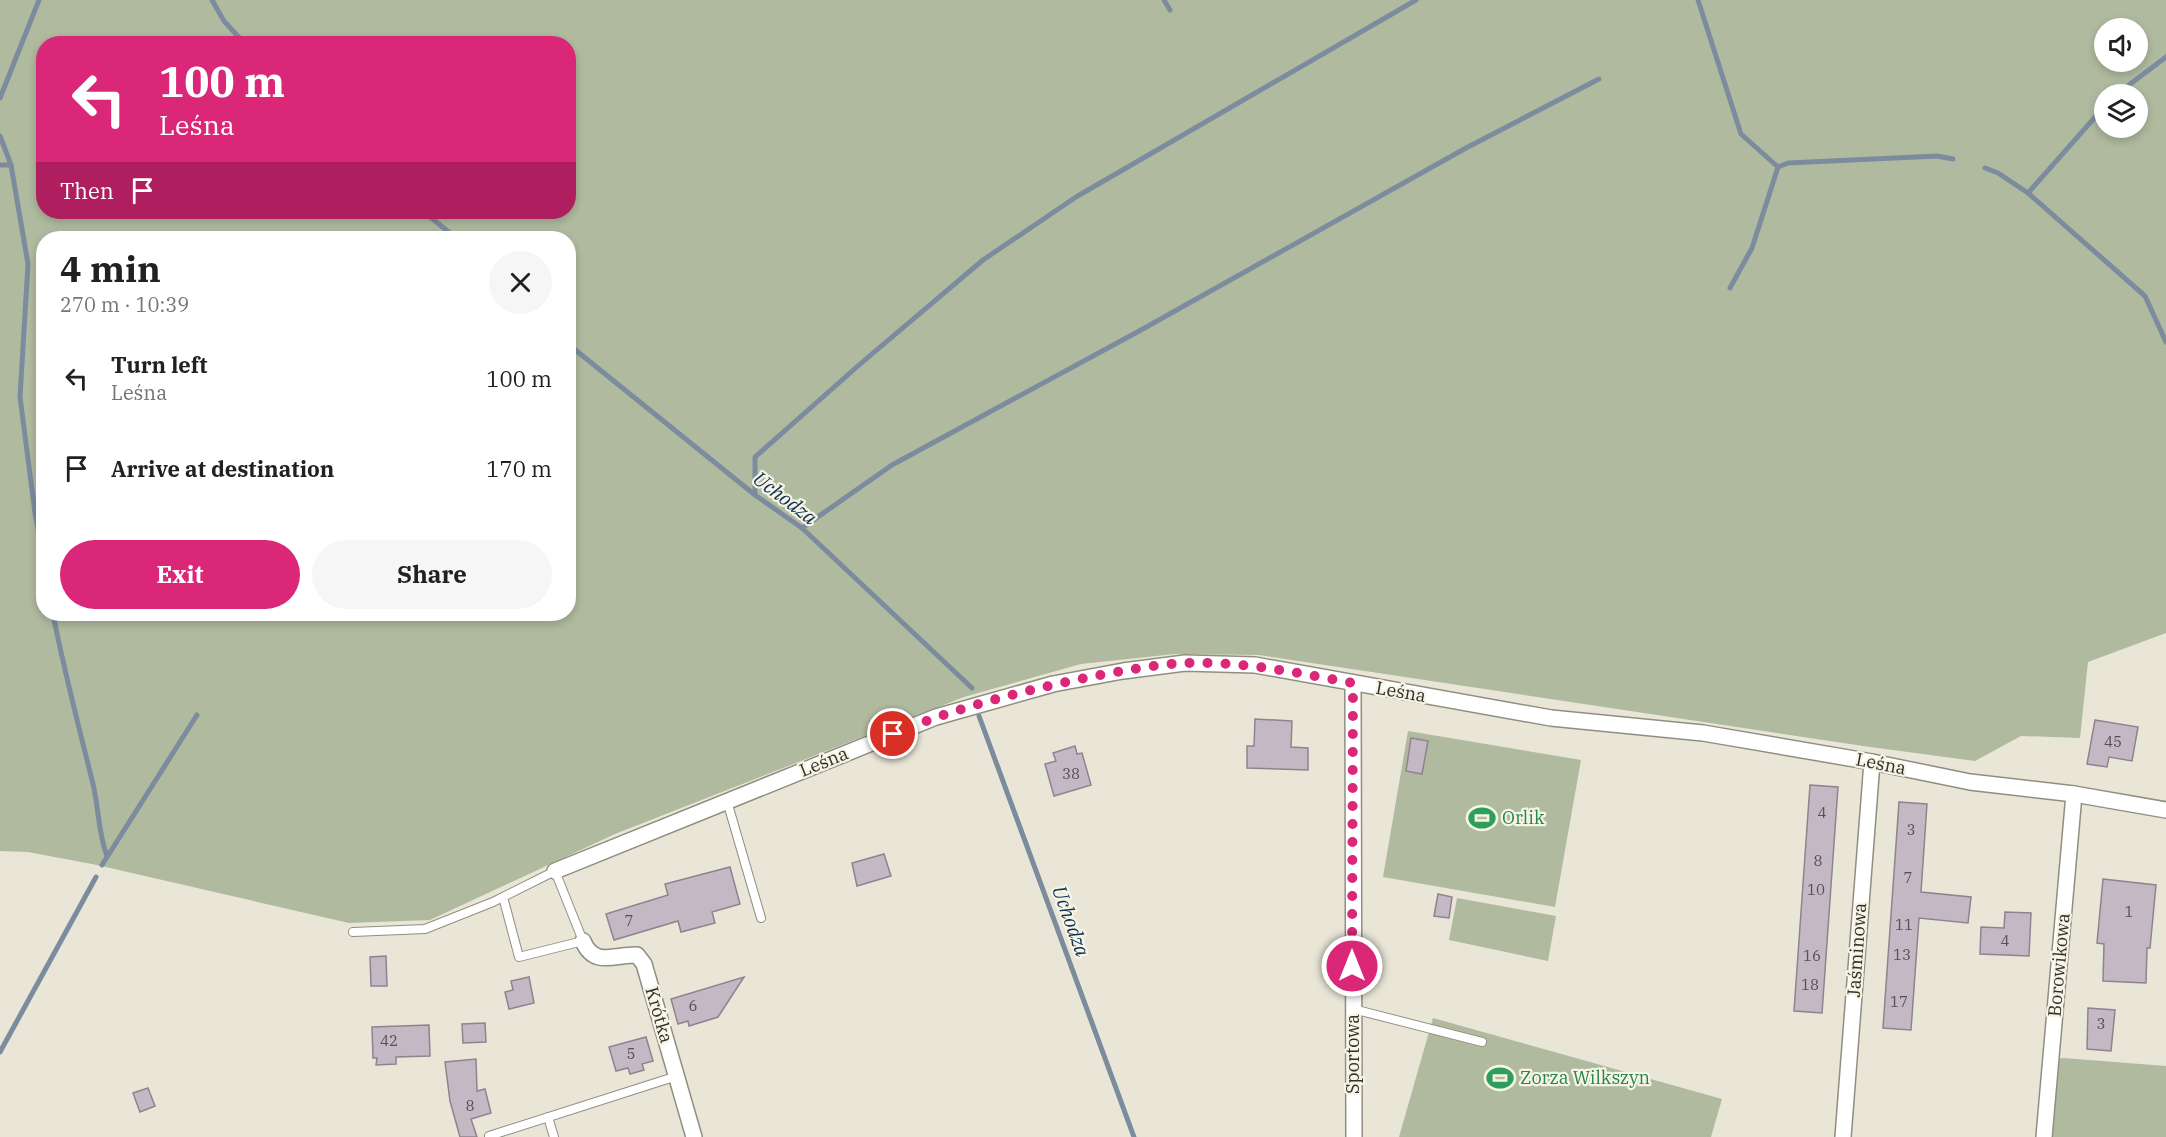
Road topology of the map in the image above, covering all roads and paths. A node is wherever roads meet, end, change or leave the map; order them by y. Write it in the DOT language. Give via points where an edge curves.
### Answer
graph roads {
  1 [pos="1353,683"];
  2 [pos="1872,762"];
  3 [pos="2074,794"];
  4 [pos="726,801"];
  5 [pos="2166,810"];
  6 [pos="555,871"];
  7 [pos="503,897"];
  8 [pos="761,918"];
  9 [pos="353,932"];
  10 [pos="583,941"];
  11 [pos="1353,1009"];
  12 [pos="1482,1042"];
  13 [pos="677,1076"];
  14 [pos="548,1117"];
  15 [pos="489,1136"];
  16 [pos="554,1137"];
  17 [pos="694,1137"];
  18 [pos="1354,1137"];
  19 [pos="1843,1137"];
  20 [pos="2044,1137"];
  1 -- 2 [label="street, Leśna" via="1551,718 1703,733"];
  1 -- 4 [label="street, Leśna" via="1255,665 1185,663 1053,684 936,717"];
  1 -- 11 [label="street, Sportowa"];
  2 -- 3 [label="street, Leśna" via="1970,782"];
  2 -- 19 [label="street, Jaśminowa"];
  3 -- 5 [label="street, Leśna"];
  3 -- 20 [label="street, Borowikowa"];
  4 -- 6 [label="street, Leśna"];
  4 -- 8 [label="lane"];
  6 -- 7 [label="lane, Leśna"];
  6 -- 10 [label="lane"];
  7 -- 9 [label="lane, Leśna" via="425,928"];
  7 -- 10 [label="lane" via="519,957"];
  10 -- 13 [label="street, Krótka" via="597,957 637,955 644,964"];
  11 -- 12 [label="lane"];
  11 -- 18 [label="street, Sportowa"];
  13 -- 14 [label="lane"];
  13 -- 17 [label="street, Krótka"];
  14 -- 15 [label="lane"];
  14 -- 16 [label="lane"];
}
